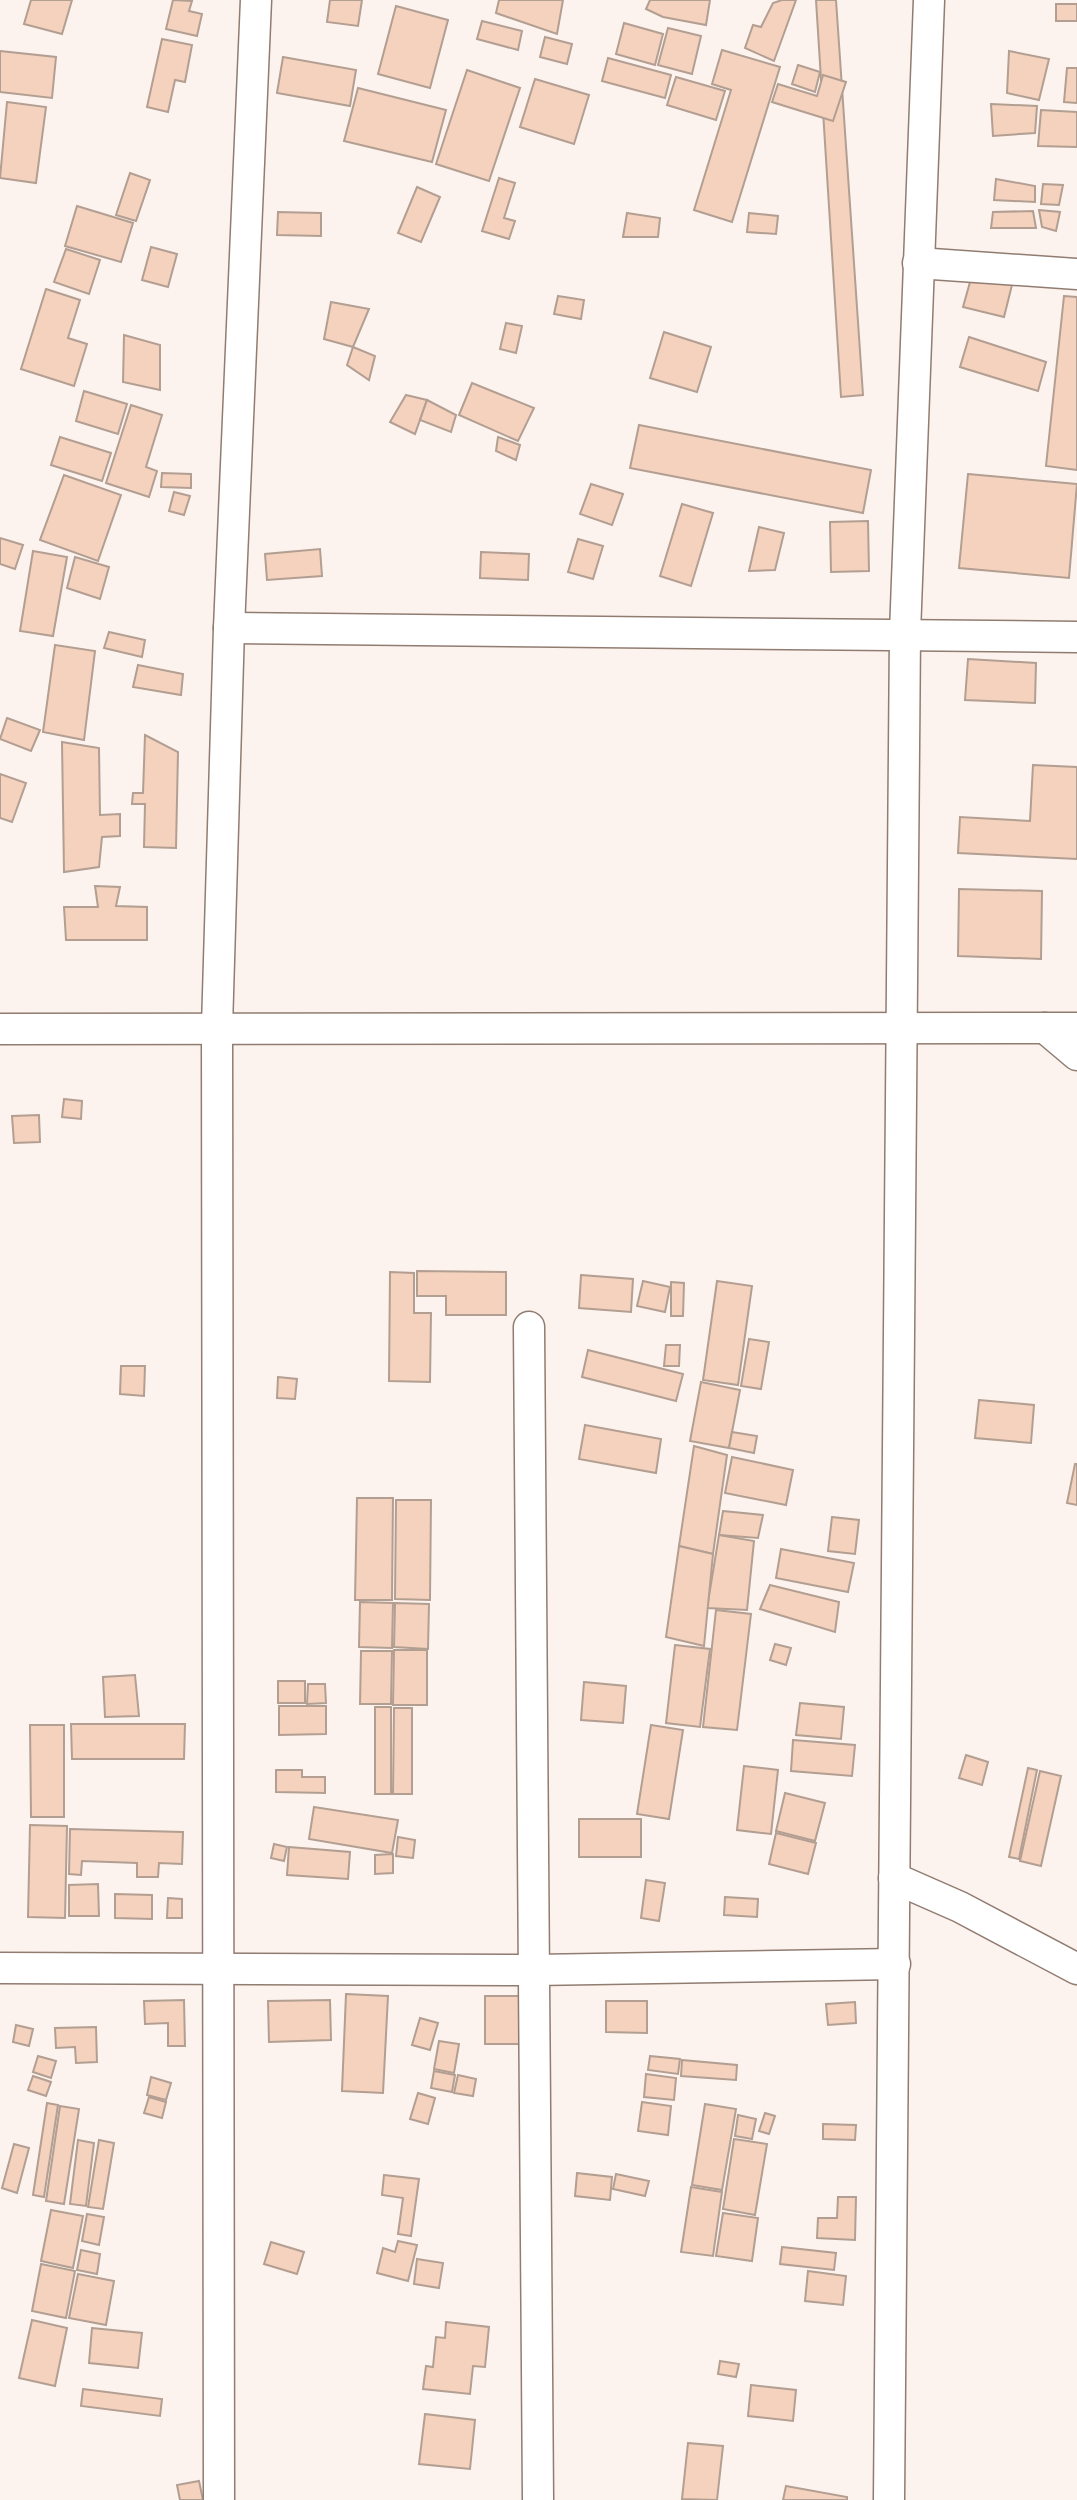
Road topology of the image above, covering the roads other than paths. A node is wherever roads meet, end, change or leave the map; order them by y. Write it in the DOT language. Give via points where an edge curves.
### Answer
graph roads {
  1 [pos="256,0"];
  2 [pos="929,0"];
  3 [pos="918,263"];
  4 [pos="1077,274"];
  5 [pos="229,628"];
  6 [pos="905,633"];
  7 [pos="1077,636"];
  8 [pos="217,1027"];
  9 [pos="904,1028"];
  10 [pos="1045,1028"];
  11 [pos="1077,1028"];
  12 [pos="0,1029"];
  13 [pos="1077,1055"];
  14 [pos="529,1328"];
  15 [pos="894,1878"];
  16 [pos="895,1964"];
  17 [pos="0,1968"];
  18 [pos="220,1969"];
  19 [pos="534,1969"];
  20 [pos="1077,1969"];
  21 [pos="219,2500"];
  22 [pos="538,2500"];
  23 [pos="889,2500"];
  1 -- 5 [label="street"];
  2 -- 3 [label="street"];
  3 -- 4 [label="street"];
  3 -- 6 [label="street"];
  5 -- 6 [label="street"];
  5 -- 8 [label="street"];
  6 -- 7 [label="street"];
  6 -- 9 [label="street"];
  8 -- 9 [label="street"];
  8 -- 12 [label="street"];
  8 -- 18 [label="street"];
  9 -- 10 [label="street"];
  9 -- 15 [label="street"];
  10 -- 11 [label="street"];
  10 -- 13 [label="street"];
  14 -- 19 [label="street"];
  15 -- 16 [label="street"];
  15 -- 20 [label="street"];
  16 -- 19 [label="street"];
  16 -- 23 [label="street"];
  17 -- 18 [label="street"];
  18 -- 19 [label="street"];
  18 -- 21 [label="street"];
  19 -- 22 [label="street"];
}
